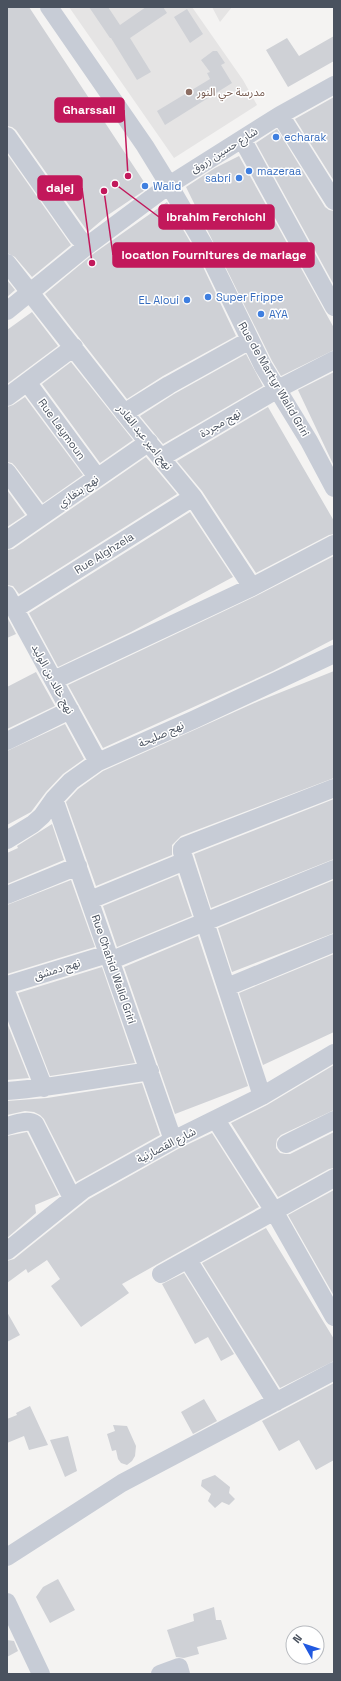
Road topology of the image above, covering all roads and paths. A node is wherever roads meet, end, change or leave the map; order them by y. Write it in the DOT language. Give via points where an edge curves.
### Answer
graph roads {
  1 [pos="49,7"];
  2 [pos="334,85"];
  3 [pos="280,115"];
  4 [pos="7,136"];
  5 [pos="242,139"];
  6 [pos="169,185"];
  7 [pos="334,201"];
  8 [pos="87,246"];
  9 [pos="7,263"];
  10 [pos="30,292"];
  11 [pos="334,307"];
  12 [pos="7,311"];
  13 [pos="250,340"];
  14 [pos="74,346"];
  15 [pos="334,360"];
  16 [pos="27,382"];
  17 [pos="278,389"];
  18 [pos="7,397"];
  19 [pos="124,412"];
  20 [pos="149,442"];
  21 [pos="162,457"];
  22 [pos="7,472"];
  23 [pos="97,477"];
  24 [pos="334,488"];
  25 [pos="193,497"];
  26 [pos="40,517"];
  27 [pos="7,540"];
  28 [pos="334,544"];
  29 [pos="252,587"];
  30 [pos="11,602"];
  31 [pos="334,654"];
  32 [pos="54,680"];
  33 [pos="70,710"];
  34 [pos="7,741"];
  35 [pos="98,762"];
  36 [pos="334,788"];
  37 [pos="54,799"];
  38 [pos="7,840"];
  39 [pos="185,861"];
  40 [pos="78,866"];
  41 [pos="334,869"];
  42 [pos="7,895"];
  43 [pos="90,900"];
  44 [pos="205,922"];
  45 [pos="334,943"];
  46 [pos="110,957"];
  47 [pos="7,985"];
  48 [pos="227,987"];
  49 [pos="7,994"];
  50 [pos="334,1053"];
  51 [pos="150,1072"];
  52 [pos="44,1088"];
  53 [pos="7,1092"];
  54 [pos="262,1096"];
  55 [pos="216,1120"];
  56 [pos="334,1120"];
  57 [pos="7,1126"];
  58 [pos="173,1140"];
  59 [pos="286,1144"];
  60 [pos="334,1178"];
  61 [pos="72,1198"];
  62 [pos="274,1211"];
  63 [pos="7,1251"];
  64 [pos="188,1260"];
  65 [pos="161,1274"];
  66 [pos="334,1317"];
  67 [pos="334,1371"];
  68 [pos="276,1402"];
  69 [pos="7,1557"];
  70 [pos="7,1602"];
  71 [pos="182,1672"];
  72 [pos="41,1674"];
  73 [pos="160,1674"];
  1 -- 6 [label="street, Rue de Martyr Walid Griri"];
  2 -- 3 [label="street, شارع حسين زروق"];
  3 -- 5 [label="street, شارع حسين زروق"];
  3 -- 7 [label="street"];
  4 -- 8 [label="street"];
  5 -- 6 [label="street, شارع حسين زروق"];
  5 -- 11 [label="street"];
  6 -- 8 [label="street, شارع حسين زروق"];
  6 -- 13 [label="street, Rue de Martyr Walid Griri" via="204,245"];
  8 -- 10 [label="street, شارع حسين زروق"];
  9 -- 10 [label="street, نهج امير عبد القادر"];
  10 -- 12 [label="street, شارع حسين زروق"];
  10 -- 14 [label="street, نهج امير عبد القادر"];
  13 -- 17 [label="street, Rue de Martyr Walid Griri"];
  13 -- 19 [label="street"];
  14 -- 16 [label="street"];
  14 -- 19 [label="street, نهج امير عبد القادر"];
  15 -- 17 [label="street, نهج مجردة"];
  16 -- 18 [label="street"];
  16 -- 23 [label="street, Rue Laymoun"];
  17 -- 21 [label="street, نهج مجردة"];
  17 -- 24 [label="street, Rue de Martyr Walid Griri"];
  19 -- 20 [label="street, نهج امير عبد القادر"];
  20 -- 21 [label="street, نهج امير عبد القادر"];
  20 -- 23 [label="street, نهج بنغازي"];
  21 -- 25 [label="street, نهج امير عبد القادر"];
  22 -- 26 [label="street"];
  23 -- 26 [label="street, نهج بنغازي"];
  25 -- 29 [label="street, نهج امير عبد القادر"];
  25 -- 30 [label="street, Rue Alghzela"];
  26 -- 27 [label="street, نهج بنغازي"];
  28 -- 29 [label="street"];
  29 -- 32 [label="street"];
  30 -- 32 [label="street, نهج خالد بن الوليد"];
  31 -- 35 [label="street, نهج صليحة"];
  32 -- 33 [label="street, نهج خالد بن الوليد"];
  33 -- 34 [label="street"];
  33 -- 35 [label="street, نهج خالد بن الوليد"];
  35 -- 37 [label="street, نهج صليحة" via="71,781"];
  36 -- 39 [label="street" via="185,846 182,849"];
  37 -- 38 [label="street, نهج صليحة" via="33,824"];
  37 -- 40 [label="street, Rue Chahid Walid Griri"];
  39 -- 43 [label="street"];
  39 -- 44 [label="street"];
  40 -- 42 [label="street"];
  40 -- 43 [label="street, Rue Chahid Walid Griri"];
  41 -- 44 [label="street, نهج دمشق"];
  43 -- 46 [label="street, Rue Chahid Walid Griri"];
  44 -- 46 [label="street, نهج دمشق"];
  44 -- 48 [label="street"];
  45 -- 48 [label="street"];
  46 -- 47 [label="street, نهج دمشق"];
  46 -- 51 [label="street, Rue Chahid Walid Griri"];
  48 -- 54 [label="street"];
  49 -- 52 [label="street"];
  50 -- 54 [label="street, شارع القصارنية"];
  51 -- 52 [label="street"];
  51 -- 58 [label="street, Rue Chahid Walid Griri"];
  52 -- 53 [label="street"];
  54 -- 55 [label="street, شارع القصارنية"];
  55 -- 58 [label="street, شارع القصارنية"];
  55 -- 62 [label="street"];
  56 -- 59 [label="street"];
  57 -- 61 [label="street" via="27,1122 35,1124"];
  58 -- 61 [label="street, شارع القصارنية"];
  60 -- 62 [label="street"];
  61 -- 63 [label="street, شارع القصارنية"];
  62 -- 64 [label="street"];
  62 -- 66 [label="street"];
  64 -- 65 [label="street"];
  64 -- 68 [label="street"];
  67 -- 68 [label="street"];
  68 -- 69 [label="street" via="122,1483"];
  70 -- 72 [label="street"];
  71 -- 73 [label="street"];
}
